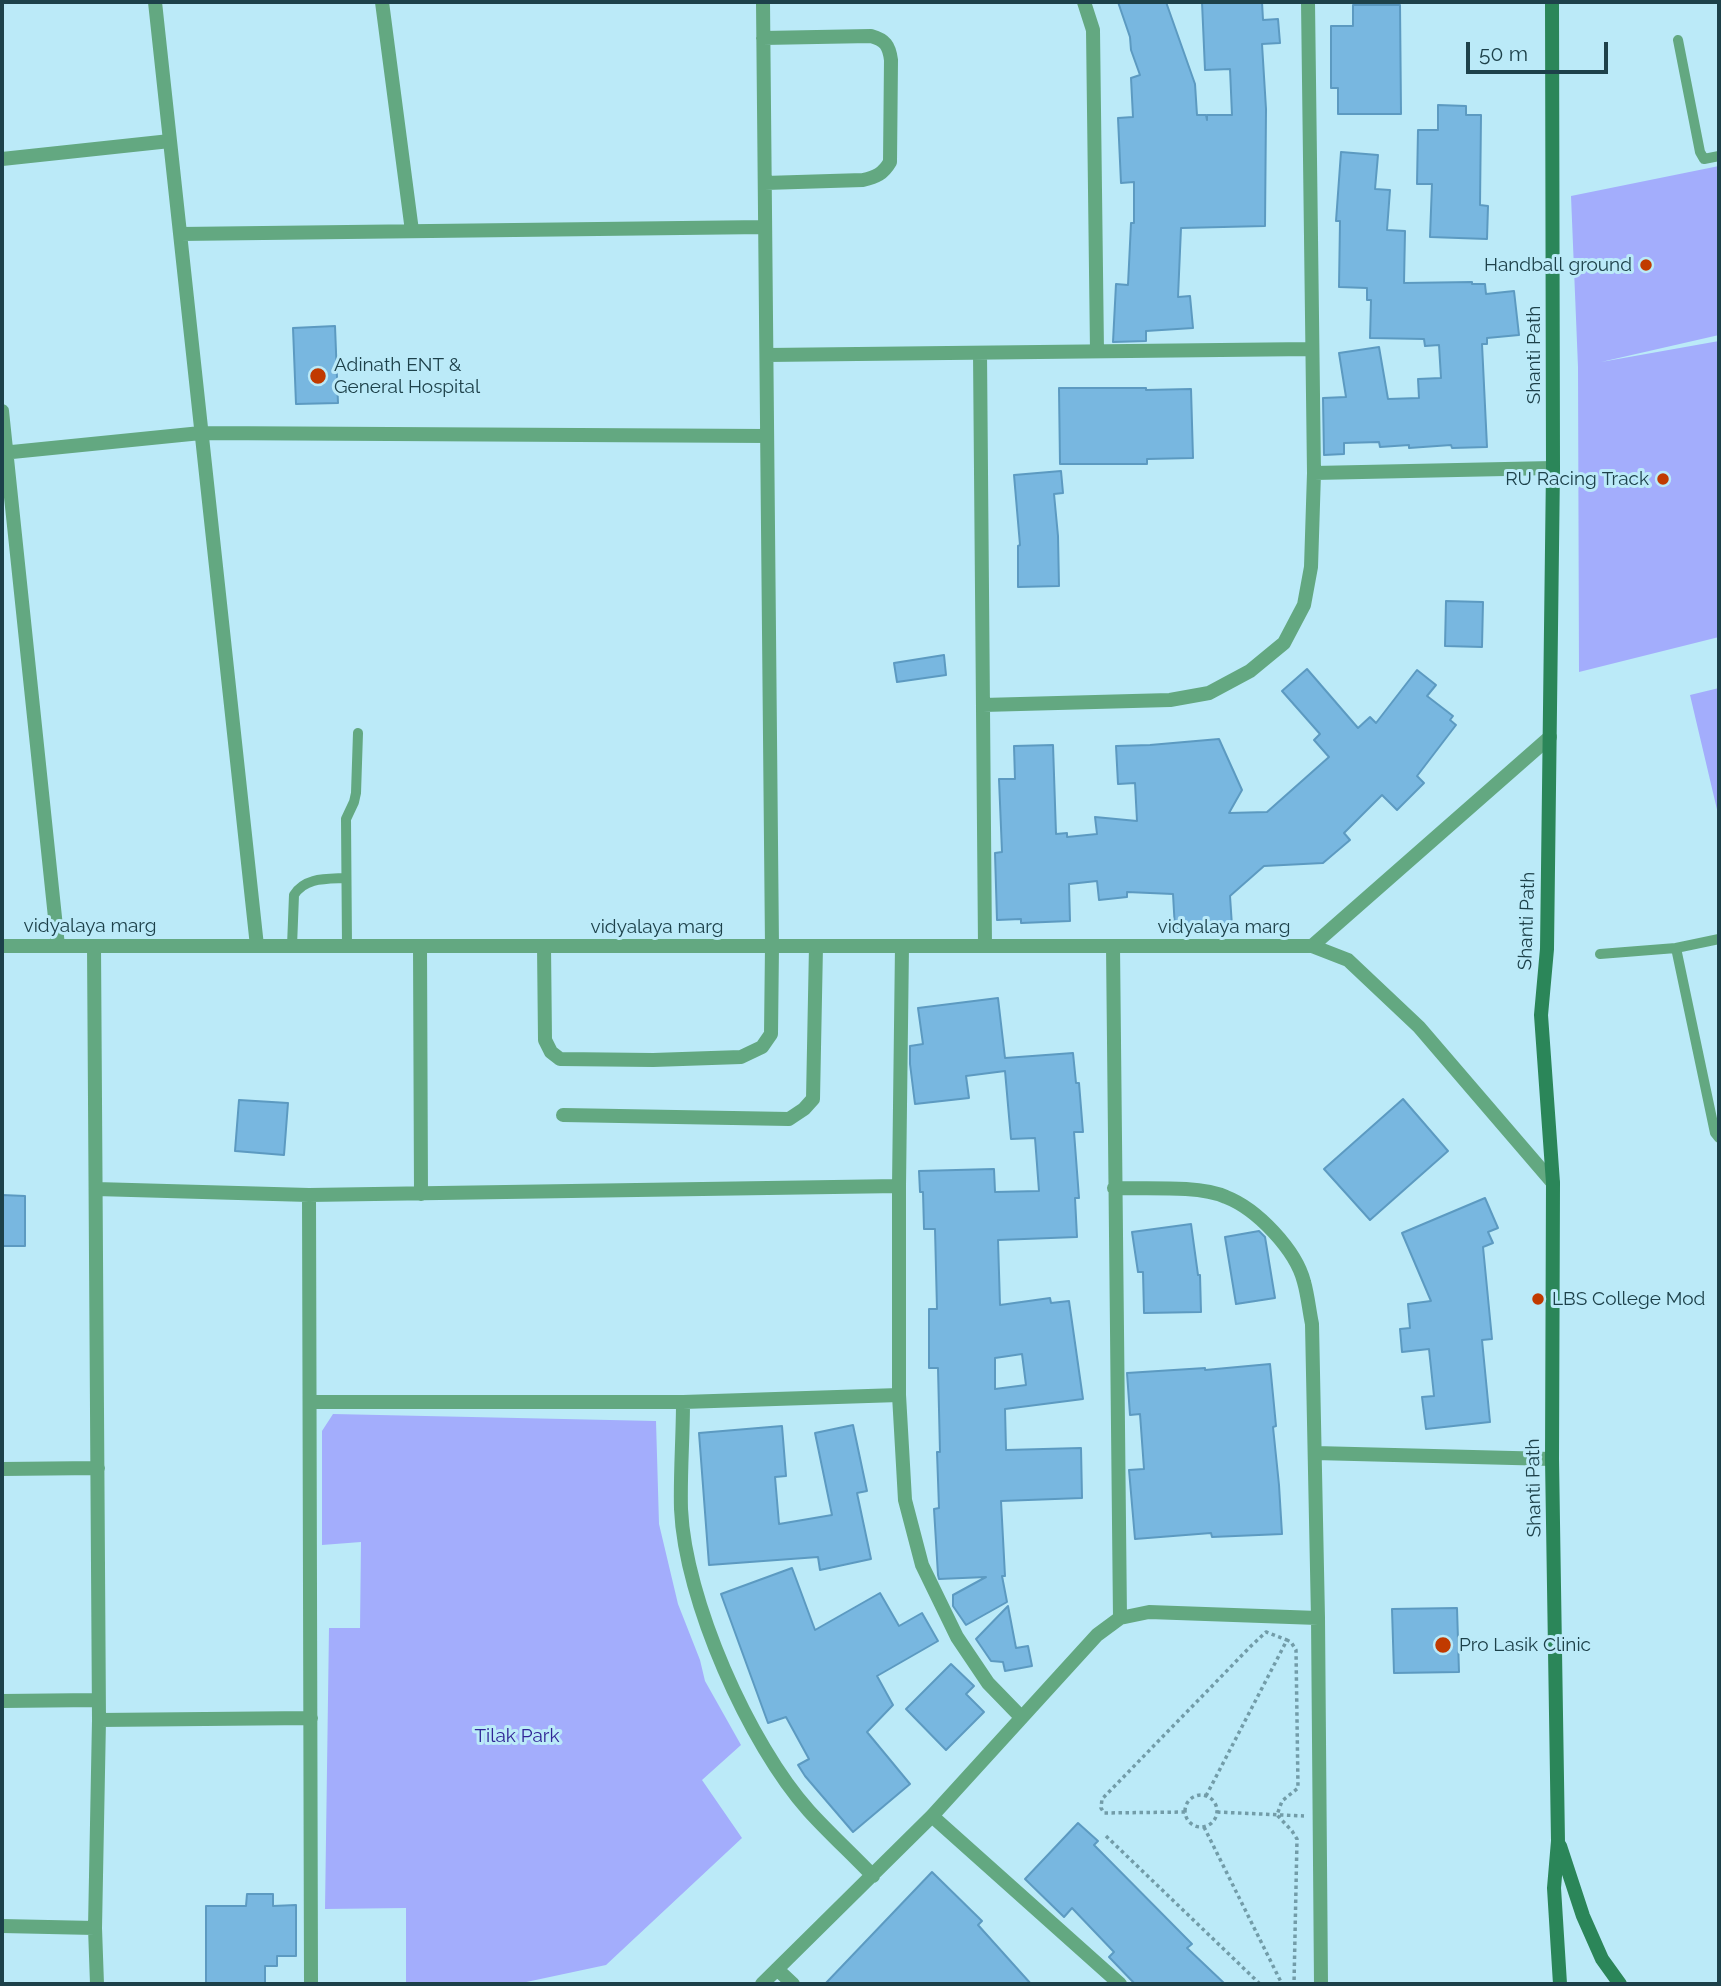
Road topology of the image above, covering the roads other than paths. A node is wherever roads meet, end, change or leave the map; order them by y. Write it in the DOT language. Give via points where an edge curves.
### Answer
graph roads {
  1 [pos="155,2"];
  2 [pos="382,2"];
  3 [pos="763,2"];
  4 [pos="1084,2"];
  5 [pos="1308,2"];
  6 [pos="1552,2"];
  7 [pos="763,38"];
  8 [pos="1678,40"];
  9 [pos="170,141"];
  10 [pos="1719,156"];
  11 [pos="2,159"];
  12 [pos="765,183"];
  13 [pos="765,227"];
  14 [pos="412,231"];
  15 [pos="180,234"];
  16 [pos="1311,349"];
  17 [pos="1097,351"];
  18 [pos="980,353"];
  19 [pos="767,355"];
  20 [pos="2,411"];
  21 [pos="201,433"];
  22 [pos="767,436"];
  23 [pos="4,452"];
  24 [pos="1553,468"];
  25 [pos="1314,473"];
  26 [pos="983,705"];
  27 [pos="358,733"];
  28 [pos="1550,737"];
  29 [pos="346,878"];
  30 [pos="1719,939"];
  31 [pos="2,946"];
  32 [pos="58,946"];
  33 [pos="94,946"];
  34 [pos="257,946"];
  35 [pos="292,946"];
  36 [pos="347,946"];
  37 [pos="420,946"];
  38 [pos="544,946"];
  39 [pos="772,946"];
  40 [pos="816,946"];
  41 [pos="902,946"];
  42 [pos="985,946"];
  43 [pos="1113,946"];
  44 [pos="1312,946"];
  45 [pos="1676,948"];
  46 [pos="1600,954"];
  47 [pos="563,1115"];
  48 [pos="1719,1138"];
  49 [pos="1553,1183"];
  50 [pos="899,1186"];
  51 [pos="1114,1188"];
  52 [pos="96,1189"];
  53 [pos="421,1194"];
  54 [pos="309,1195"];
  55 [pos="900,1395"];
  56 [pos="310,1402"];
  57 [pos="683,1402"];
  58 [pos="1315,1452"];
  59 [pos="1552,1459"];
  60 [pos="98,1468"];
  61 [pos="2,1469"];
  62 [pos="1119,1618"];
  63 [pos="1318,1618"];
  64 [pos="97,1700"];
  65 [pos="2,1701"];
  66 [pos="1021,1717"];
  67 [pos="311,1718"];
  68 [pos="99,1720"];
  69 [pos="932,1816"];
  70 [pos="1558,1841"];
  71 [pos="873,1876"];
  72 [pos="2,1926"];
  73 [pos="95,1928"];
  74 [pos="778,1969"];
  75 [pos="97,1984"];
  76 [pos="311,1984"];
  77 [pos="762,1984"];
  78 [pos="793,1984"];
  79 [pos="1120,1984"];
  80 [pos="1321,1984"];
  81 [pos="1560,1984"];
  82 [pos="1620,1984"];
  1 -- 9 [label="street"];
  2 -- 14 [label="street"];
  3 -- 7 [label="street"];
  4 -- 17 [label="street" via="1093,30"];
  5 -- 16 [label="street"];
  6 -- 24 [label="main road, Shanti Path"];
  7 -- 12 [label="street"];
  7 -- 12 [label="street" via="871,36 889,47 891,60 890,162 885,171 863,180"];
  8 -- 10 [label="lane" via="1700,152 1704,159"];
  9 -- 11 [label="street"];
  9 -- 15 [label="street"];
  12 -- 13 [label="street"];
  13 -- 14 [label="street"];
  13 -- 19 [label="street"];
  14 -- 15 [label="street"];
  15 -- 21 [label="street"];
  16 -- 17 [label="street"];
  16 -- 25 [label="street"];
  17 -- 18 [label="street"];
  18 -- 19 [label="street"];
  18 -- 26 [label="street"];
  19 -- 22 [label="street"];
  20 -- 23 [label="street"];
  21 -- 22 [label="street"];
  21 -- 23 [label="street"];
  21 -- 34 [label="street"];
  22 -- 39 [label="street"];
  23 -- 32 [label="street"];
  24 -- 25 [label="street"];
  24 -- 28 [label="main road, Shanti Path"];
  25 -- 26 [label="street" via="1311,567 1304,605 1284,643 1250,671 1209,693 1170,700"];
  26 -- 42 [label="street"];
  27 -- 29 [label="lane" via="356,793 346,819"];
  28 -- 44 [label="street"];
  28 -- 49 [label="main road, Shanti Path" via="1547,950 1541,1015"];
  29 -- 35 [label="lane" via="313,880 298,889"];
  29 -- 36 [label="lane"];
  30 -- 45 [label="lane"];
  31 -- 32 [label="street, vidyalaya marg"];
  32 -- 33 [label="street, vidyalaya marg"];
  33 -- 34 [label="street, vidyalaya marg"];
  33 -- 52 [label="street"];
  34 -- 35 [label="street, vidyalaya marg"];
  35 -- 36 [label="street, vidyalaya marg"];
  36 -- 37 [label="street, vidyalaya marg"];
  37 -- 38 [label="street, vidyalaya marg"];
  37 -- 53 [label="street"];
  38 -- 39 [label="street, vidyalaya marg"];
  38 -- 39 [label="street" via="545,1040 551,1052 560,1059 653,1060 741,1057 762,1047 771,1034"];
  39 -- 40 [label="street, vidyalaya marg"];
  40 -- 41 [label="street, vidyalaya marg"];
  40 -- 47 [label="street" via="813,1099 804,1109 789,1119"];
  41 -- 42 [label="street, vidyalaya marg"];
  41 -- 50 [label="street"];
  42 -- 43 [label="street, vidyalaya marg"];
  43 -- 44 [label="street, vidyalaya marg"];
  43 -- 51 [label="street"];
  44 -- 49 [label="street" via="1349,960 1419,1027"];
  45 -- 46 [label="lane"];
  45 -- 48 [label="lane"];
  49 -- 59 [label="main road, Shanti Path"];
  50 -- 53 [label="street"];
  50 -- 55 [label="street"];
  51 -- 58 [label="street" via="1192,1190 1226,1196 1259,1216 1286,1247 1304,1279 1312,1324"];
  51 -- 62 [label="street"];
  52 -- 54 [label="street"];
  52 -- 60 [label="street"];
  53 -- 54 [label="street"];
  54 -- 56 [label="street"];
  55 -- 57 [label="street"];
  55 -- 66 [label="street" via="905,1500 922,1565 957,1637 988,1683"];
  56 -- 57 [label="street"];
  56 -- 67 [label="street"];
  57 -- 71 [label="street" via="681,1511 691,1573 711,1636 736,1696 772,1761 808,1810"];
  58 -- 59 [label="street"];
  58 -- 63 [label="street"];
  59 -- 70 [label="main road, Shanti Path"];
  60 -- 61 [label="street"];
  60 -- 64 [label="street"];
  62 -- 63 [label="street" via="1149,1612"];
  62 -- 66 [label="street" via="1097,1635"];
  63 -- 80 [label="street"];
  64 -- 65 [label="street"];
  64 -- 68 [label="street"];
  66 -- 69 [label="street"];
  67 -- 68 [label="street"];
  67 -- 76 [label="street"];
  68 -- 73 [label="street"];
  69 -- 71 [label="street"];
  69 -- 79 [label="street"];
  70 -- 81 [label="main road" via="1554,1888"];
  70 -- 82 [label="main road" via="1583,1916 1602,1959"];
  71 -- 74 [label="street"];
  72 -- 73 [label="street"];
  73 -- 75 [label="street"];
  74 -- 77 [label="street"];
  74 -- 78 [label="street"];
}
